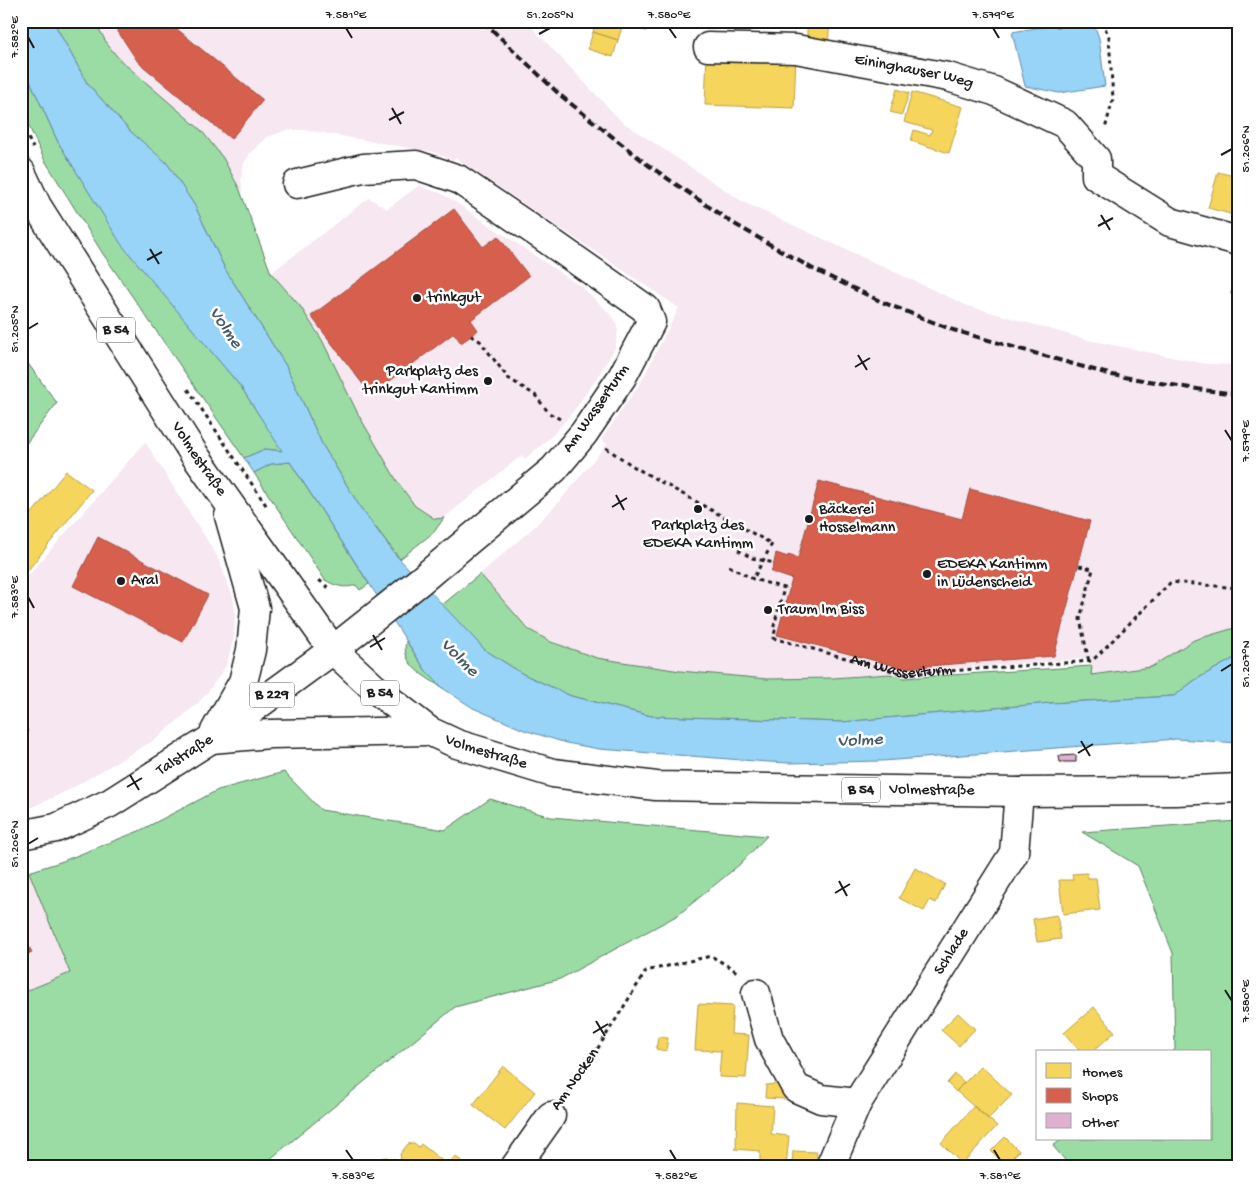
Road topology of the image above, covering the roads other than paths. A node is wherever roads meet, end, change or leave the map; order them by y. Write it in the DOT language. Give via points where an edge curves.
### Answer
graph roads {
  1 [pos="708,47"];
  2 [pos="29,163"];
  3 [pos="297,184"];
  4 [pos="1238,241"];
  5 [pos="223,496"];
  6 [pos="334,650"];
  7 [pos="430,731"];
  8 [pos="211,739"];
  9 [pos="1238,788"];
  10 [pos="1019,792"];
  11 [pos="21,835"];
  12 [pos="756,993"];
  13 [pos="857,1103"];
  14 [pos="551,1116"];
  15 [pos="515,1167"];
  16 [pos="830,1167"];
  1 -- 4 [label="main road, Eininghauser Weg" via="796,49 948,77 994,91 1065,124 1096,159 1096,176 1170,222"];
  2 -- 5 [label="main road, Volmestraße / B 54" via="37,206"];
  3 -- 6 [label="main road, Am Wasserturm" via="363,168 416,166 458,179 646,309 651,322 622,377 584,433 554,469"];
  5 -- 6 [label="main road, Volmestraße / B 54"];
  5 -- 8 [label="main road" via="255,608 251,650 243,682"];
  6 -- 7 [label="main road, Volmestraße / B 54" via="374,688"];
  6 -- 8 [label="main road, Talstraße / B 229"];
  7 -- 8 [label="main road" via="270,734"];
  7 -- 10 [label="main road, Volmestraße / B 54" via="457,744 553,773 656,786"];
  8 -- 11 [label="main road, Talstraße / B 229" via="110,803 56,828"];
  9 -- 10 [label="main road, Volmestraße / B 54"];
  10 -- 13 [label="main road, Schlade" via="1014,852"];
  12 -- 13 [label="main road" via="769,1038 796,1088 821,1100"];
  13 -- 16 [label="main road, Schlade"];
  14 -- 15 [label="main road, Am Nocken"];
}
